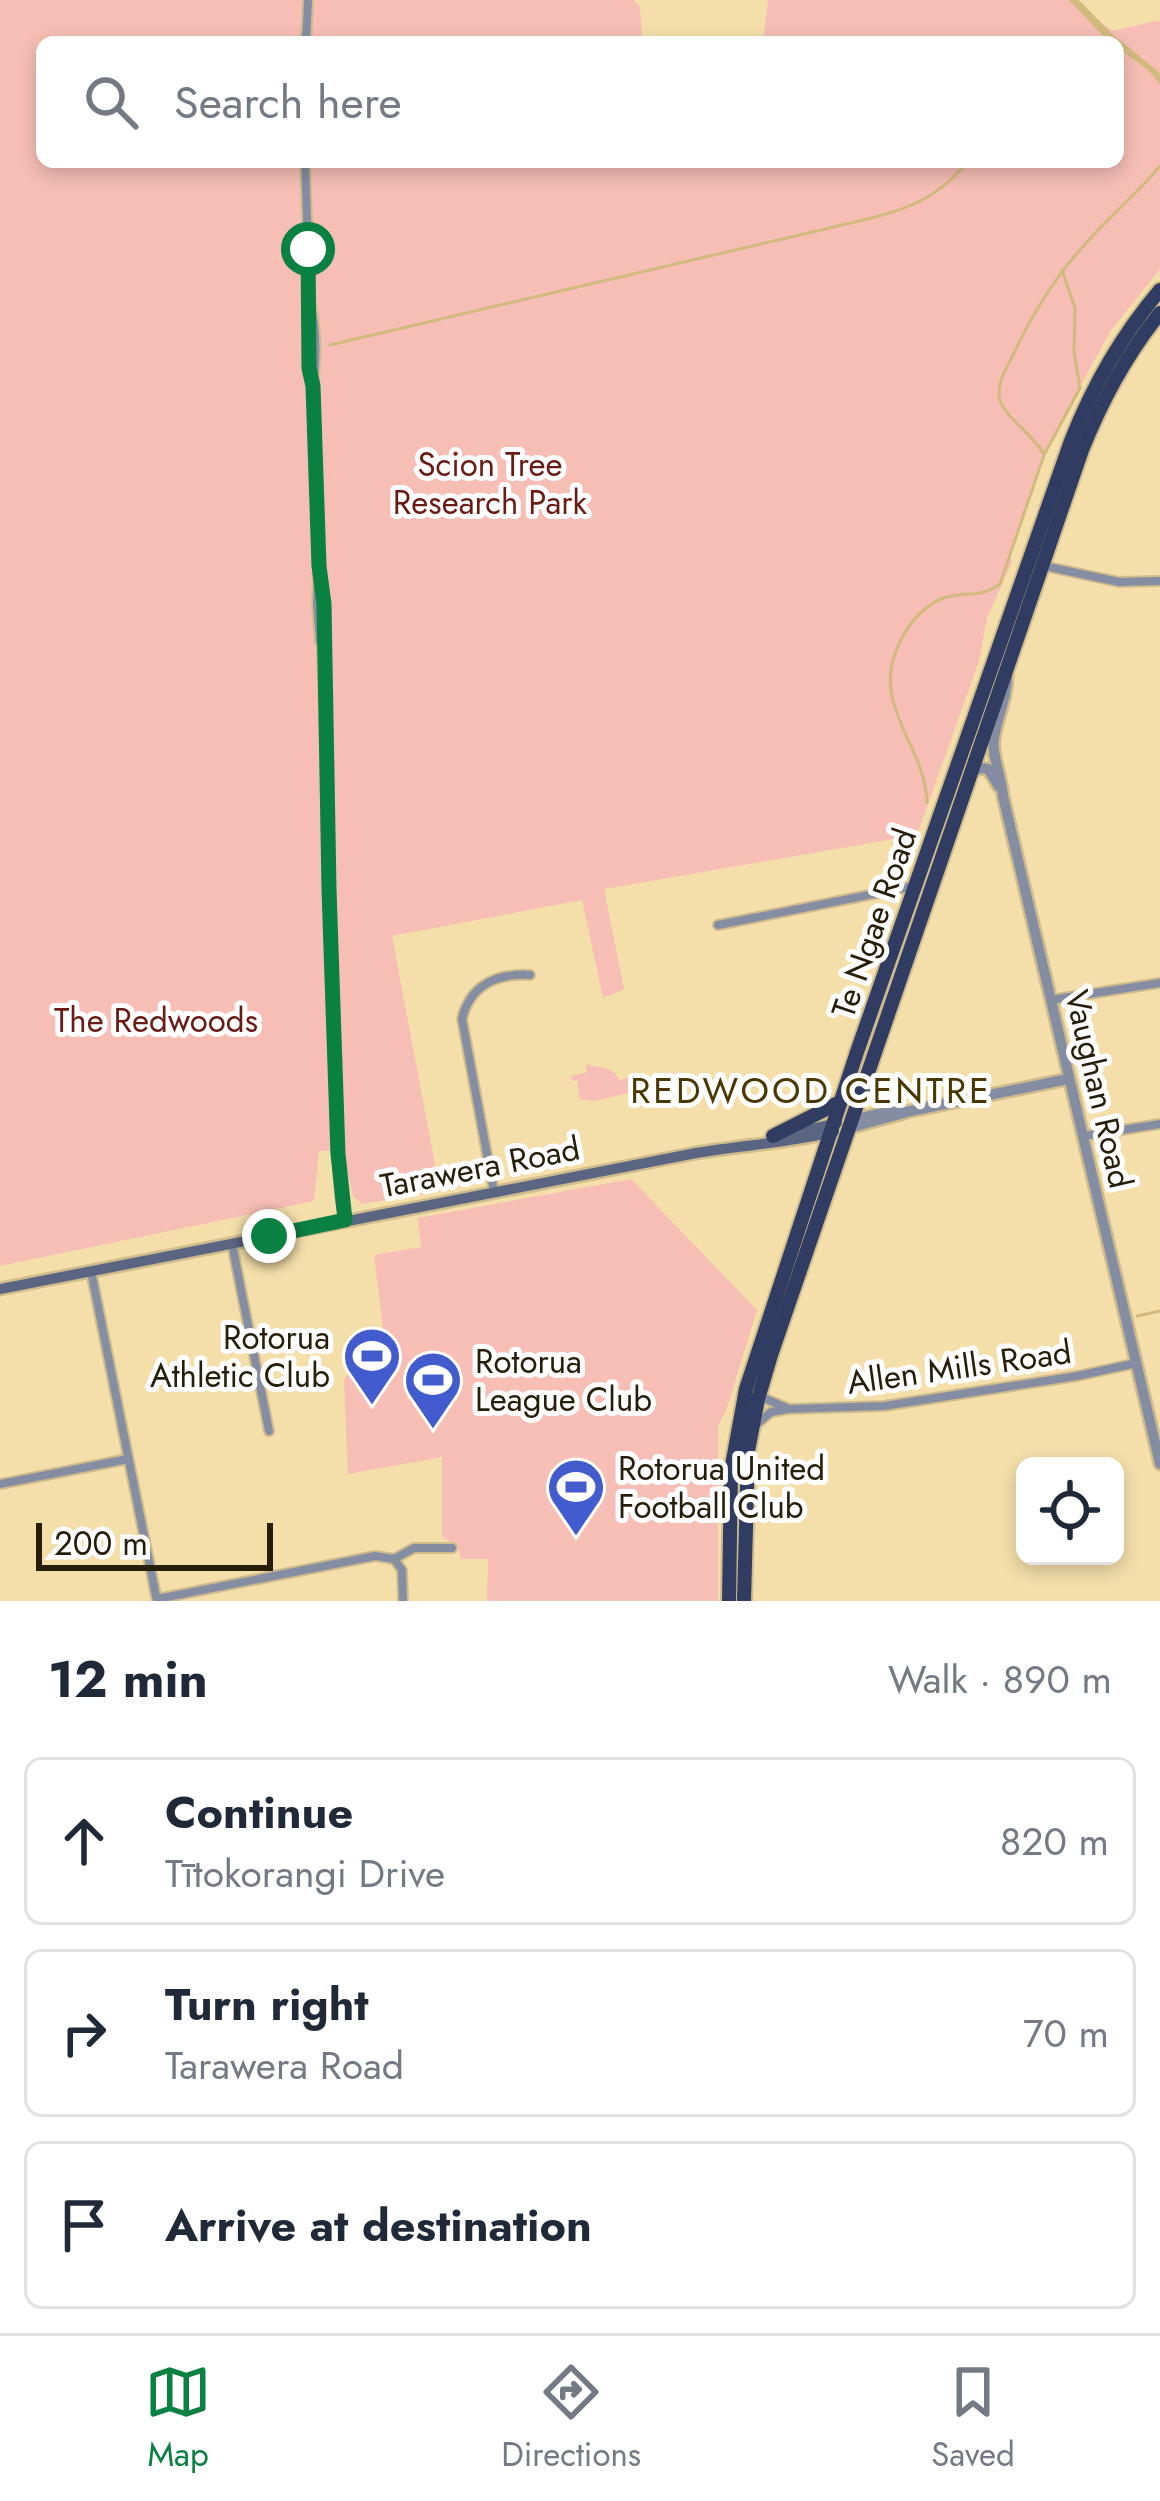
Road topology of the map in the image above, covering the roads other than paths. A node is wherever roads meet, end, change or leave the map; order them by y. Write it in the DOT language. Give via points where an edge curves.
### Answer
graph roads {
  1 [pos="308,0"];
  2 [pos="305,36"];
  3 [pos="305,168"];
  4 [pos="1160,290"];
  5 [pos="1160,313"];
  6 [pos="1035,563"];
  7 [pos="1160,580"];
  8 [pos="1007,668"];
  9 [pos="970,773"];
  10 [pos="1003,796"];
  11 [pos="915,886"];
  12 [pos="718,925"];
  13 [pos="530,975"];
  14 [pos="1160,983"];
  15 [pos="1050,1000"];
  16 [pos="1069,1079"];
  17 [pos="840,1102"];
  18 [pos="851,1124"];
  19 [pos="1160,1124"];
  20 [pos="831,1129"];
  21 [pos="1082,1136"];
  22 [pos="766,1139"];
  23 [pos="494,1192"];
  24 [pos="345,1220"];
  25 [pos="232,1244"];
  26 [pos="91,1271"];
  27 [pos="0,1289"];
  28 [pos="1136,1363"];
  29 [pos="762,1396"];
  30 [pos="742,1405"];
  31 [pos="788,1408"];
  32 [pos="269,1431"];
  33 [pos="751,1433"];
  34 [pos="128,1459"];
  35 [pos="1160,1464"];
  36 [pos="0,1484"];
  37 [pos="452,1548"];
  38 [pos="394,1559"];
  39 [pos="157,1600"];
  40 [pos="403,1601"];
  41 [pos="729,1601"];
  42 [pos="744,1601"];
  1 -- 2 [label="street"];
  3 -- 24 [label="street"];
  4 -- 6 [label="highway, Te Ngae Road" via="1091,392"];
  5 -- 6 [label="highway, Te Ngae Road" via="1098,410"];
  6 -- 7 [label="street" via="1119,582"];
  6 -- 8 [label="highway, Te Ngae Road"];
  6 -- 11 [label="highway, Te Ngae Road"];
  8 -- 9 [label="highway, Te Ngae Road"];
  8 -- 10 [label="street, Vaughan Road" via="993,744"];
  9 -- 10 [label="street" via="988,770"];
  9 -- 18 [label="highway, Te Ngae Road"];
  10 -- 15 [label="street, Vaughan Road"];
  11 -- 12 [label="street"];
  11 -- 17 [label="highway, Te Ngae Road"];
  13 -- 23 [label="street" via="484,984 462,1019"];
  14 -- 15 [label="street"];
  15 -- 16 [label="street, Vaughan Road"];
  16 -- 18 [label="street"];
  16 -- 21 [label="street, Vaughan Road"];
  17 -- 20 [label="highway, Te Ngae Road"];
  17 -- 22 [label="highway"];
  18 -- 20 [label="main road, Tarawera Road"];
  18 -- 29 [label="highway, Te Ngae Road"];
  19 -- 21 [label="street"];
  20 -- 22 [label="main road, Tarawera Road" via="788,1143"];
  20 -- 30 [label="highway, Te Ngae Road"];
  21 -- 28 [label="street, Vaughan Road"];
  22 -- 23 [label="main road, Tarawera Road"];
  23 -- 24 [label="main road, Tarawera Road"];
  24 -- 25 [label="main road, Tarawera Road"];
  25 -- 26 [label="main road, Tarawera Road"];
  25 -- 32 [label="street"];
  26 -- 27 [label="main road, Tarawera Road"];
  26 -- 34 [label="street"];
  28 -- 31 [label="street, Allen Mills Road" via="884,1406"];
  28 -- 35 [label="street, Vaughan Road"];
  29 -- 30 [label="street"];
  29 -- 31 [label="street, Allen Mills Road"];
  29 -- 33 [label="highway, Te Ngae Road"];
  30 -- 41 [label="highway, Te Ngae Road" via="731,1471"];
  31 -- 33 [label="street, Allen Mills Road" via="767,1414"];
  33 -- 42 [label="highway, Te Ngae Road"];
  34 -- 36 [label="street"];
  34 -- 39 [label="street"];
  37 -- 38 [label="street" via="414,1548"];
  38 -- 39 [label="street" via="375,1556"];
  38 -- 40 [label="street"];
}
